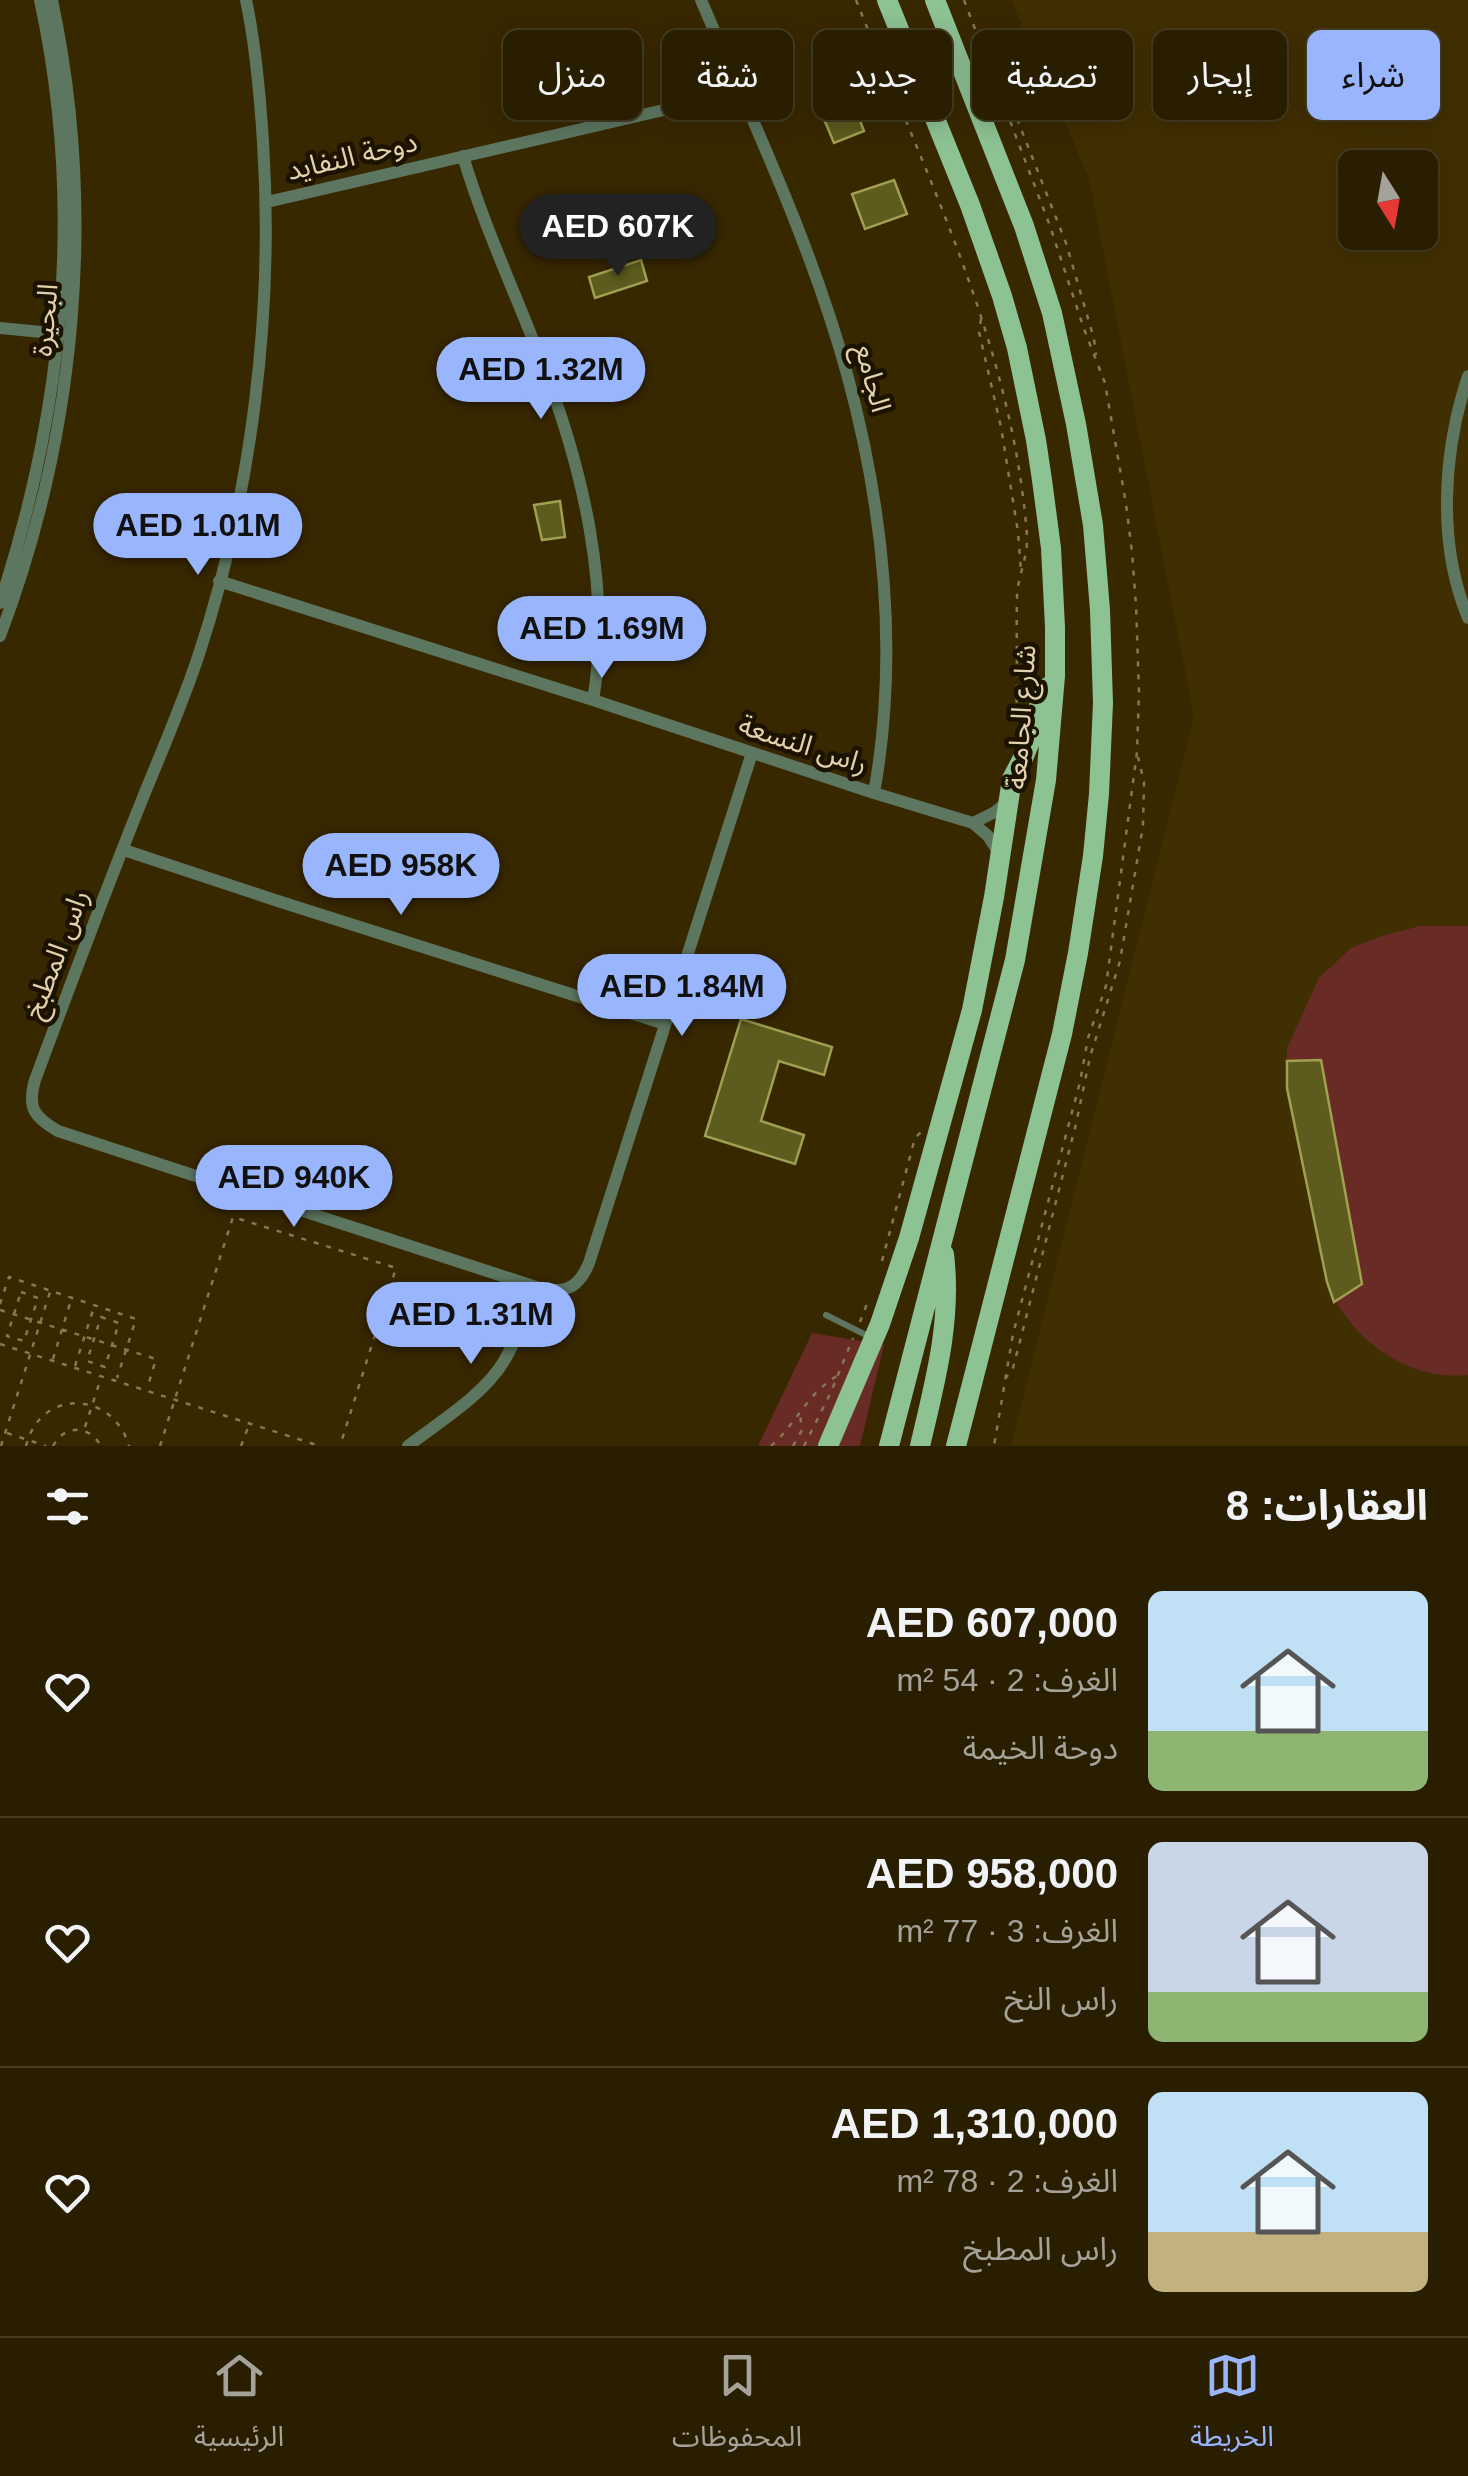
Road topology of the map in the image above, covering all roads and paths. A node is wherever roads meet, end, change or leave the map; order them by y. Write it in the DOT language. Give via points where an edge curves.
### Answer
graph roads {
  1 [pos="40,0"];
  2 [pos="52,0"];
  3 [pos="246,0"];
  4 [pos="701,0"];
  5 [pos="856,0"];
  6 [pos="886,0"];
  7 [pos="935,0"];
  8 [pos="964,0"];
  9 [pos="714,30"];
  10 [pos="975,30"];
  11 [pos="662,110"];
  12 [pos="751,120"];
  13 [pos="1009,120"];
  14 [pos="1018,120"];
  15 [pos="464,156"];
  16 [pos="266,202"];
  17 [pos="981,317"];
  18 [pos="0,328"];
  19 [pos="64,334"];
  20 [pos="1096,356"];
  21 [pos="1468,376"];
  22 [pos="1021,574"];
  23 [pos="219,581"];
  24 [pos="0,604"];
  25 [pos="1468,618"];
  26 [pos="0,636"];
  27 [pos="1055,676"];
  28 [pos="592,700"];
  29 [pos="1016,724"];
  30 [pos="1137,752"];
  31 [pos="752,754"];
  32 [pos="874,794"];
  33 [pos="1008,801"];
  34 [pos="972,823"];
  35 [pos="124,850"];
  36 [pos="999,860"];
  37 [pos="1015,960"];
  38 [pos="665,1024"];
  39 [pos="940,1129"];
  40 [pos="942,1238"];
  41 [pos="881,1265"];
  42 [pos="533,1286"];
  43 [pos="50,1291"];
  44 [pos="72,1298"];
  45 [pos="869,1299"];
  46 [pos="95,1306"];
  47 [pos="0,1307"];
  48 [pos="14,1314"];
  49 [pos="826,1315"];
  50 [pos="31,1320"];
  51 [pos="40,1322"];
  52 [pos="62,1330"];
  53 [pos="865,1335"];
  54 [pos="85,1337"];
  55 [pos="15,1338"];
  56 [pos="94,1340"];
  57 [pos="0,1344"];
  58 [pos="112,1345"];
  59 [pos="12,1348"];
  60 [pos="126,1350"];
  61 [pos="30,1354"];
  62 [pos="52,1360"];
  63 [pos="96,1364"];
  64 [pos="75,1368"];
  65 [pos="93,1373"];
  66 [pos="838,1375"];
  67 [pos="102,1376"];
  68 [pos="116,1380"];
  69 [pos="1004,1380"];
  70 [pos="146,1390"];
  71 [pos="175,1399"];
  72 [pos="93,1405"];
  73 [pos="800,1412"];
  74 [pos="249,1423"];
  75 [pos="84,1430"];
  76 [pos="5,1433"];
  77 [pos="27,1440"];
  78 [pos="1,1446"];
  79 [pos="26,1446"];
  80 [pos="46,1446"];
  81 [pos="53,1446"];
  82 [pos="101,1446"];
  83 [pos="129,1446"];
  84 [pos="160,1446"];
  85 [pos="242,1446"];
  86 [pos="320,1446"];
  87 [pos="340,1446"];
  88 [pos="408,1446"];
  89 [pos="771,1446"];
  90 [pos="794,1446"];
  91 [pos="804,1446"];
  92 [pos="828,1446"];
  93 [pos="889,1446"];
  94 [pos="920,1446"];
  95 [pos="956,1446"];
  96 [pos="994,1446"];
  1 -- 19 [label="street, البحيرة" via="58,107"];
  2 -- 19 [label="street, البحيرة" via="74,178 75,259"];
  3 -- 16 [label="street, راس المطبخ"];
  4 -- 9 [label="street, الجامع"];
  5 -- 17 [label="path"];
  6 -- 27 [label="main road, شارع الجامعة" via="970,205 1017,348 1051,548"];
  7 -- 95 [label="main road" via="1052,312 1093,525 1103,704 1093,856 1062,1034"];
  8 -- 10 [label="path"];
  11 -- 15 [label="street, دوحة النفايد"];
  12 -- 32 [label="street, الجامع" via="816,278 863,437 886,618 885,713"];
  13 -- 20 [label="path"];
  14 -- 20 [label="path" via="1066,243"];
  15 -- 16 [label="street, دوحة النفايد"];
  15 -- 28 [label="street" via="559,410 579,482 598,616"];
  16 -- 23 [label="street, راس المطبخ" via="255,404"];
  17 -- 22 [label="path" via="978,332 1001,427"];
  17 -- 22 [label="path" via="1019,478 1027,540"];
  18 -- 19 [label="street"];
  19 -- 24 [label="street, البحيرة" via="36,478"];
  19 -- 26 [label="street, البحيرة" via="61,410 47,480"];
  20 -- 30 [label="path" via="1132,552"];
  21 -- 25 [label="street" via="1447,486 1453,568"];
  22 -- 29 [label="path"];
  23 -- 28 [label="street, راس النسعة"];
  23 -- 35 [label="street, راس المطبخ" via="198,656"];
  27 -- 33 [label="main road" via="1041,698"];
  27 -- 37 [label="main road, شارع الجامعة" via="1046,780"];
  28 -- 31 [label="street, راس النسعة"];
  30 -- 69 [label="path" via="1106,986"];
  30 -- 69 [label="path" via="1143,826 1120,962 1013,1368"];
  31 -- 32 [label="street, راس النسعة"];
  31 -- 38 [label="street, راس المطبخ"];
  32 -- 34 [label="street, راس النسعة"];
  33 -- 34 [label="street"];
  33 -- 36 [label="main road"];
  34 -- 36 [label="street" via="988,836"];
  35 -- 38 [label="street"];
  35 -- 42 [label="street, راس المطبخ" via="35,1080 36,1115 58,1131"];
  36 -- 37 [label="main road"];
  36 -- 39 [label="main road" via="972,1010"];
  37 -- 40 [label="main road, شارع الجامعة"];
  38 -- 42 [label="street, راس المطبخ" via="585,1272 559,1291"];
  39 -- 41 [label="path" via="914,1138"];
  39 -- 53 [label="main road" via="905,1252"];
  40 -- 93 [label="main road, شارع الجامعة"];
  40 -- 94 [label="main road" via="946,1323"];
  42 -- 88 [label="street" via="502,1364"];
  43 -- 44 [label="path"];
  43 -- 47 [label="path" via="9,1278"];
  43 -- 51 [label="path"];
  44 -- 46 [label="path"];
  44 -- 52 [label="path"];
  45 -- 53 [label="path"];
  46 -- 54 [label="path"];
  46 -- 60 [label="path" via="136,1319"];
  47 -- 48 [label="path"];
  48 -- 50 [label="path"];
  48 -- 50 [label="path" via="21,1292 38,1298"];
  48 -- 55 [label="path" via="6,1336"];
  49 -- 53 [label="lane"];
  50 -- 51 [label="path"];
  50 -- 55 [label="path" via="24,1341"];
  51 -- 52 [label="path"];
  51 -- 61 [label="path"];
  52 -- 54 [label="path"];
  52 -- 62 [label="path"];
  53 -- 66 [label="path"];
  53 -- 92 [label="main road"];
  54 -- 56 [label="path"];
  54 -- 64 [label="path"];
  55 -- 59 [label="path"];
  56 -- 58 [label="path"];
  56 -- 58 [label="path" via="101,1317 119,1323"];
  56 -- 63 [label="path" via="87,1361"];
  57 -- 59 [label="path"];
  58 -- 60 [label="path"];
  58 -- 63 [label="path" via="105,1367"];
  59 -- 61 [label="path"];
  60 -- 68 [label="path"];
  60 -- 70 [label="path" via="156,1360"];
  61 -- 62 [label="path"];
  61 -- 76 [label="path"];
  62 -- 64 [label="path"];
  63 -- 65 [label="path"];
  64 -- 65 [label="path"];
  65 -- 67 [label="path"];
  66 -- 73 [label="path" via="818,1387"];
  66 -- 91 [label="path"];
  67 -- 68 [label="path"];
  67 -- 72 [label="path"];
  68 -- 70 [label="path"];
  69 -- 96 [label="path"];
  70 -- 71 [label="path"];
  71 -- 74 [label="path"];
  71 -- 84 [label="path"];
  71 -- 87 [label="path" via="233,1217 396,1268"];
  72 -- 75 [label="path"];
  72 -- 77 [label="path" via="58,1407 38,1420"];
  72 -- 83 [label="path" via="117,1421"];
  73 -- 89 [label="path"];
  73 -- 90 [label="path" via="802,1430"];
  74 -- 85 [label="path"];
  74 -- 86 [label="path"];
  75 -- 81 [label="path" via="64,1432"];
  75 -- 82 [label="path"];
  76 -- 77 [label="path"];
  76 -- 78 [label="path"];
  77 -- 79 [label="path"];
  77 -- 80 [label="path"];
}
